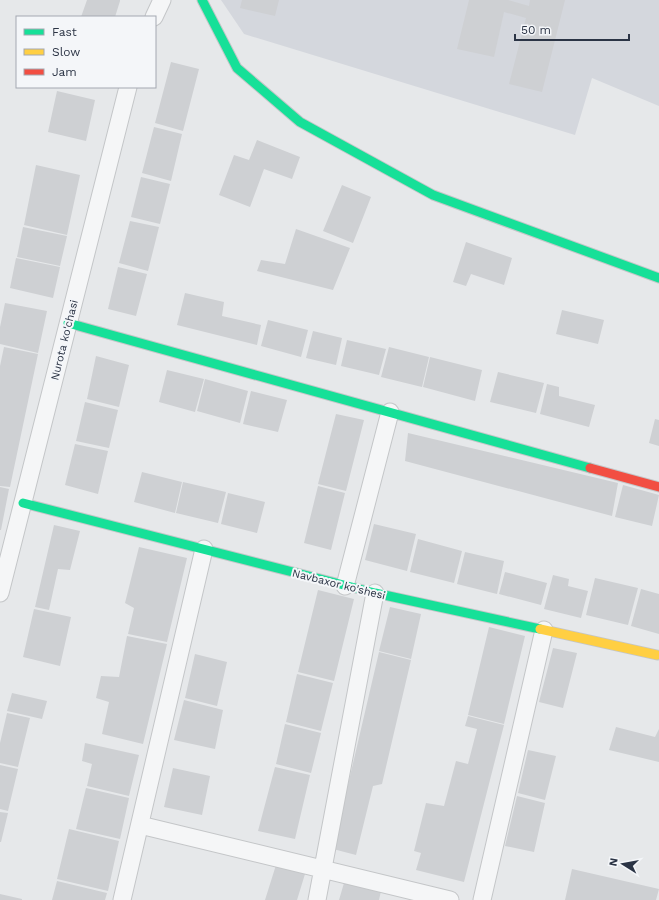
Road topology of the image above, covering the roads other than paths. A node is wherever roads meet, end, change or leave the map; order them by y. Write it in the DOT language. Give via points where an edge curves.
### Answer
graph roads {
  1 [pos="162,0"];
  2 [pos="202,0"];
  3 [pos="154,16"];
  4 [pos="128,88"];
  5 [pos="659,278"];
  6 [pos="68,323"];
  7 [pos="390,412"];
  8 [pos="659,487"];
  9 [pos="23,503"];
  10 [pos="204,549"];
  11 [pos="344,586"];
  12 [pos="0,593"];
  13 [pos="375,593"];
  14 [pos="544,630"];
  15 [pos="657,655"];
  16 [pos="140,825"];
  17 [pos="324,869"];
  18 [pos="122,900"];
  19 [pos="317,900"];
  20 [pos="450,900"];
  21 [pos="482,900"];
  1 -- 3 [label="street"];
  2 -- 5 [label="street" via="237,68 300,122 433,195"];
  4 -- 6 [label="street, Nurota ko'chasi"];
  6 -- 7 [label="street"];
  6 -- 9 [label="street, Nurota ko'chasi"];
  7 -- 8 [label="street"];
  7 -- 11 [label="street"];
  9 -- 10 [label="street, Navbaxor ko'shesi"];
  9 -- 12 [label="street, Nurota ko'chasi"];
  10 -- 11 [label="street, Navbaxor ko'shesi"];
  10 -- 16 [label="street"];
  11 -- 13 [label="street, Navbaxor ko'shesi"];
  13 -- 14 [label="street, Navbaxor ko'shesi"];
  13 -- 17 [label="street"];
  14 -- 15 [label="street, Navbaxor ko'shesi"];
  14 -- 21 [label="street"];
  16 -- 17 [label="street"];
  16 -- 18 [label="street"];
  17 -- 19 [label="street"];
  17 -- 20 [label="street"];
}
